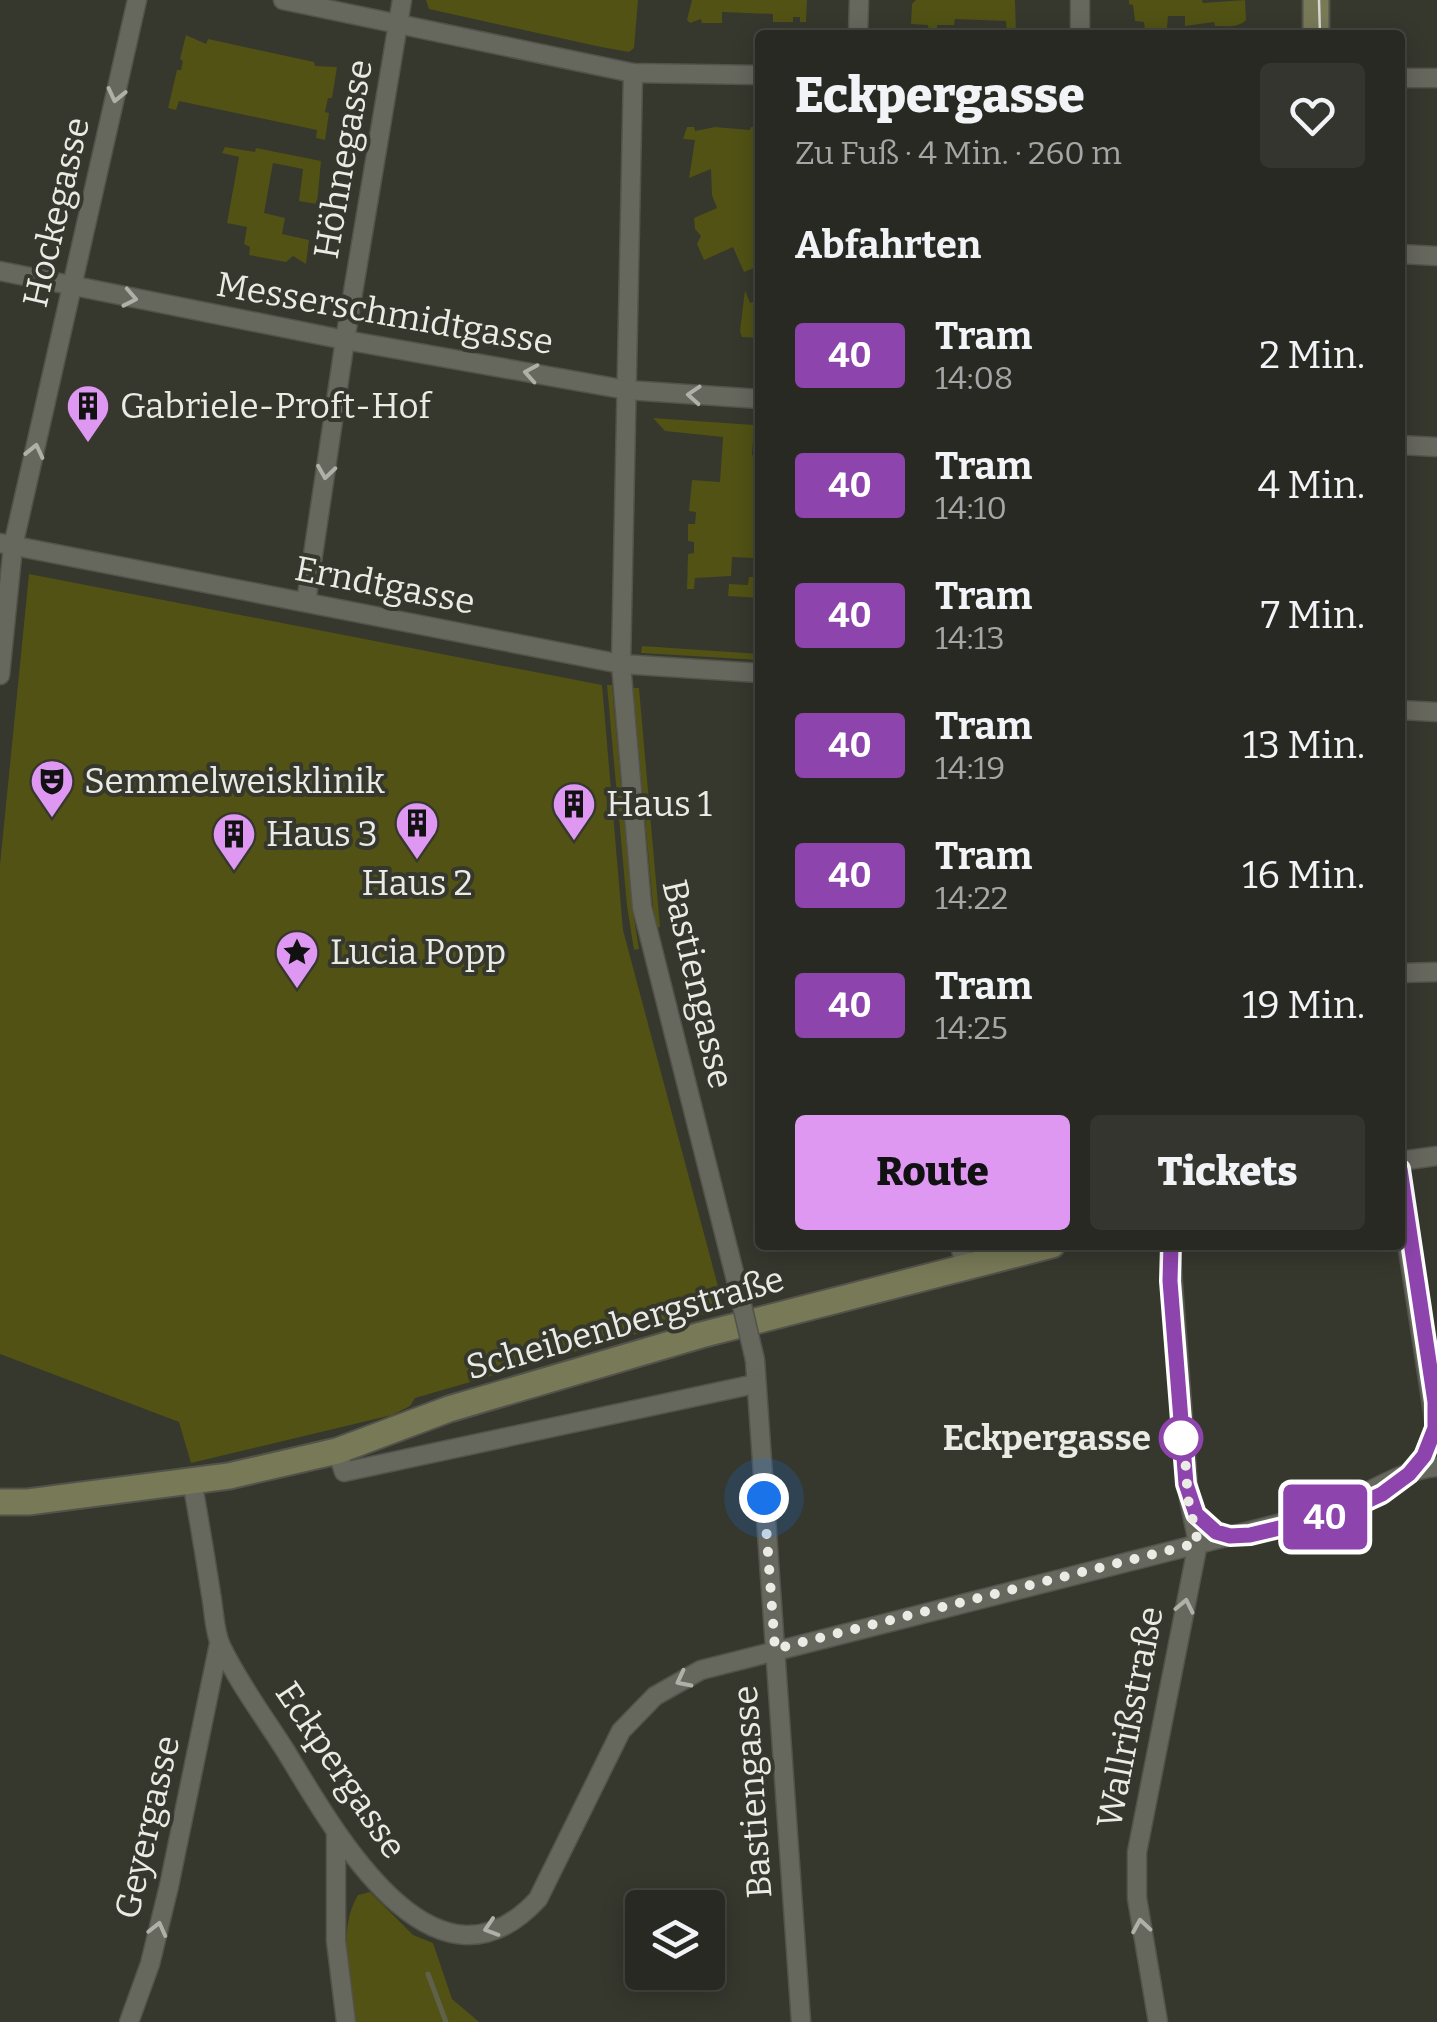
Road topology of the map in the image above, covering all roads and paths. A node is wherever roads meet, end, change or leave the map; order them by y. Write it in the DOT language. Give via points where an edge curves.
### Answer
graph roads {
  1 [pos="138,0"];
  2 [pos="283,0"];
  3 [pos="402,0"];
  4 [pos="859,0"];
  5 [pos="1080,0"];
  6 [pos="1316,0"];
  7 [pos="399,24"];
  8 [pos="858,30"];
  9 [pos="1080,30"];
  10 [pos="1316,30"];
  11 [pos="633,73"];
  12 [pos="755,75"];
  13 [pos="1405,78"];
  14 [pos="1437,78"];
  15 [pos="1405,254"];
  16 [pos="1437,256"];
  17 [pos="0,272"];
  18 [pos="73,286"];
  19 [pos="345,340"];
  20 [pos="628,390"];
  21 [pos="755,399"];
  22 [pos="1405,445"];
  23 [pos="1437,447"];
  24 [pos="6,545"];
  25 [pos="306,602"];
  26 [pos="621,664"];
  27 [pos="755,673"];
  28 [pos="0,675"];
  29 [pos="1405,710"];
  30 [pos="1437,712"];
  31 [pos="1437,972"];
  32 [pos="1405,973"];
  33 [pos="1437,1156"];
  34 [pos="1405,1160"];
  35 [pos="1405,1229"];
  36 [pos="1011,1250"];
  37 [pos="1170,1250"];
  38 [pos="962,1256"];
  39 [pos="756,1384"];
  40 [pos="1437,1438"];
  41 [pos="337,1451"];
  42 [pos="1437,1468"];
  43 [pos="192,1481"];
  44 [pos="0,1502"];
  45 [pos="1198,1543"];
  46 [pos="220,1644"];
  47 [pos="775,1649"];
  48 [pos="336,1833"];
  49 [pos="129,2022"];
  50 [pos="346,2022"];
  51 [pos="801,2022"];
  52 [pos="1158,2022"];
  1 -- 18 [label="street, Hockegasse, one-way"];
  2 -- 7 [label="street"];
  3 -- 7 [label="street, Höhnegasse"];
  4 -- 8 [label="street"];
  5 -- 9 [label="street"];
  6 -- 10 [label="street"];
  7 -- 11 [label="street"];
  7 -- 19 [label="street, Höhnegasse"];
  11 -- 12 [label="street"];
  11 -- 20 [label="street, Bastiengasse"];
  13 -- 14 [label="street"];
  15 -- 16 [label="street"];
  17 -- 18 [label="street, Messerschmidtgasse"];
  18 -- 19 [label="street, Messerschmidtgasse, one-way"];
  24 -- 18 [label="street, Hockegasse, one-way"];
  20 -- 19 [label="street, Messerschmidtgasse, one-way"];
  19 -- 25 [label="street, Höhnegasse, one-way"];
  21 -- 20 [label="street, Messerschmidtgasse, one-way"];
  20 -- 26 [label="street, Bastiengasse"];
  22 -- 23 [label="street"];
  24 -- 25 [label="street, Erndtgasse"];
  24 -- 28 [label="street, Hockegasse"];
  25 -- 26 [label="street, Erndtgasse"];
  26 -- 27 [label="street, Erndtgasse"];
  26 -- 39 [label="street, Bastiengasse, bridge" via="642,907"];
  29 -- 30 [label="street"];
  31 -- 32 [label="street"];
  33 -- 34 [label="street"];
  35 -- 40 [label="street"];
  36 -- 38 [label="street, Scheibenbergstraße"];
  37 -- 45 [label="street, Wallrißstraße" via="1188,1499"];
  38 -- 41 [label="street, Scheibenbergstraße" via="449,1408"];
  39 -- 41 [label="street" via="344,1472"];
  39 -- 47 [label="street, Bastiengasse"];
  41 -- 43 [label="street, Scheibenbergstraße"];
  42 -- 45 [label="street, Eckpergasse" via="1321,1513"];
  43 -- 44 [label="street, Scheibenbergstraße"];
  43 -- 46 [label="street, Eckpergasse"];
  45 -- 47 [label="street, Eckpergasse"];
  52 -- 45 [label="street, Wallrißstraße, one-way" via="1136,1898 1137,1852"];
  46 -- 48 [label="street, Eckpergasse"];
  49 -- 46 [label="street, Geyergasse, one-way" via="169,1886"];
  47 -- 48 [label="street, Eckpergasse, one-way" via="679,1680 637,1712 621,1731 548,1882 529,1908 497,1928 459,1934 414,1920"];
  47 -- 51 [label="street, Bastiengasse"];
  48 -- 50 [label="street" via="336,1942"];
}
